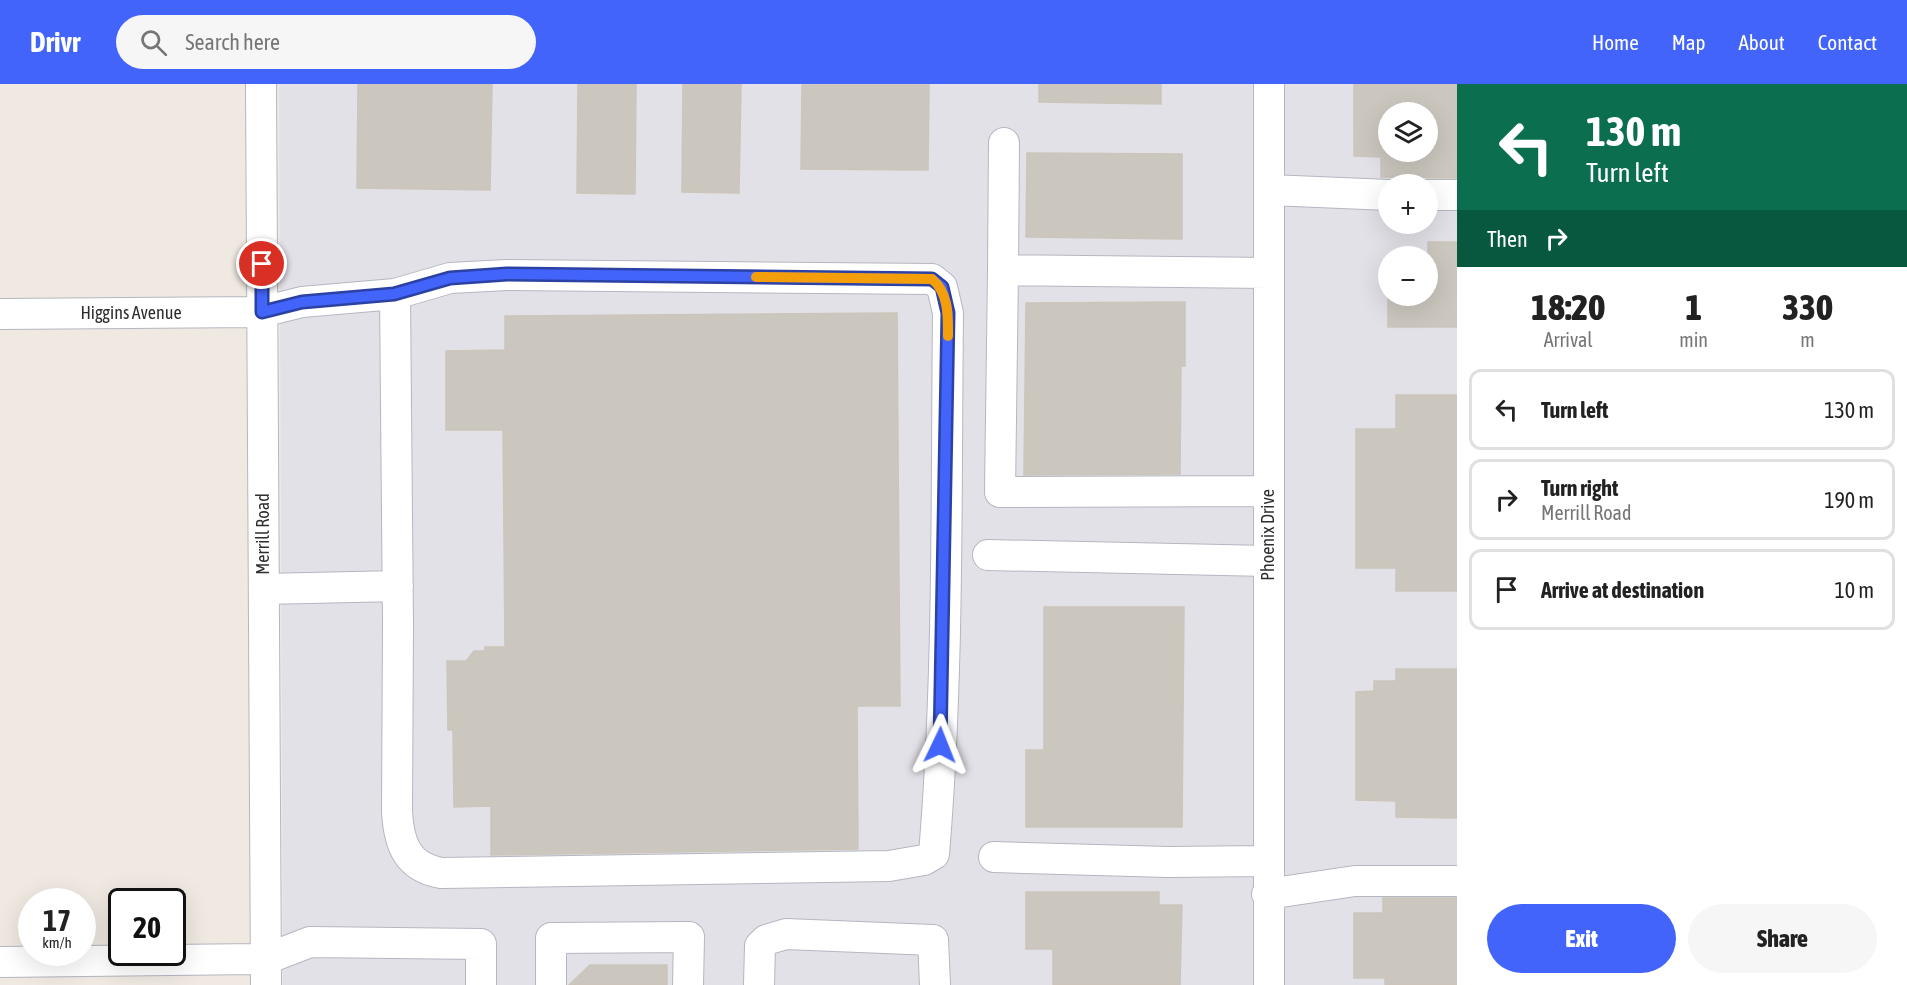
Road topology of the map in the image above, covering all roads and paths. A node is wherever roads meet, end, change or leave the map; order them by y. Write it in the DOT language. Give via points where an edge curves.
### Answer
graph roads {
  1 [pos="261,84"];
  2 [pos="1269,84"];
  3 [pos="1004,143"];
  4 [pos="1269,190"];
  5 [pos="1378,195"];
  6 [pos="1438,195"];
  7 [pos="1457,195"];
  8 [pos="1003,270"];
  9 [pos="1269,273"];
  10 [pos="394,294"];
  11 [pos="262,312"];
  12 [pos="0,314"];
  13 [pos="1268,491"];
  14 [pos="988,555"];
  15 [pos="1268,561"];
  16 [pos="398,586"];
  17 [pos="264,589"];
  18 [pos="994,857"];
  19 [pos="1267,861"];
  20 [pos="1457,881"];
  21 [pos="1267,894"];
  22 [pos="0,962"];
  23 [pos="266,972"];
  24 [pos="481,985"];
  25 [pos="551,985"];
  26 [pos="688,985"];
  27 [pos="759,985"];
  28 [pos="935,985"];
  29 [pos="1269,985"];
  1 -- 11 [label="street, Merrill Road"];
  2 -- 4 [label="street, Phoenix Drive"];
  3 -- 8 [label="street"];
  4 -- 5 [label="street"];
  4 -- 9 [label="street, Phoenix Drive"];
  6 -- 7 [label="street"];
  8 -- 9 [label="street"];
  8 -- 13 [label="street" via="1000,492"];
  9 -- 13 [label="street, Phoenix Drive"];
  10 -- 11 [label="street, Higgins Avenue" via="302,302"];
  10 -- 16 [label="street"];
  10 -- 16 [label="street, Higgins Avenue" via="450,278 507,274 932,279 942,287 948,313 945,591 934,854 924,860 890,866 441,873 424,870 398,835"];
  11 -- 12 [label="street, Higgins Avenue"];
  11 -- 17 [label="street, Merrill Road"];
  13 -- 15 [label="street, Phoenix Drive"];
  14 -- 15 [label="street"];
  15 -- 19 [label="street, Phoenix Drive"];
  16 -- 17 [label="street"];
  17 -- 23 [label="street, Merrill Road"];
  18 -- 19 [label="street"];
  19 -- 21 [label="street, Phoenix Drive"];
  20 -- 21 [label="street" via="1355,881"];
  21 -- 29 [label="street, Phoenix Drive"];
  22 -- 23 [label="street"];
  23 -- 24 [label="street" via="310,942 481,944"];
  25 -- 26 [label="street" via="551,938 689,937"];
  27 -- 28 [label="street" via="759,946 786,934 933,940"];
}
